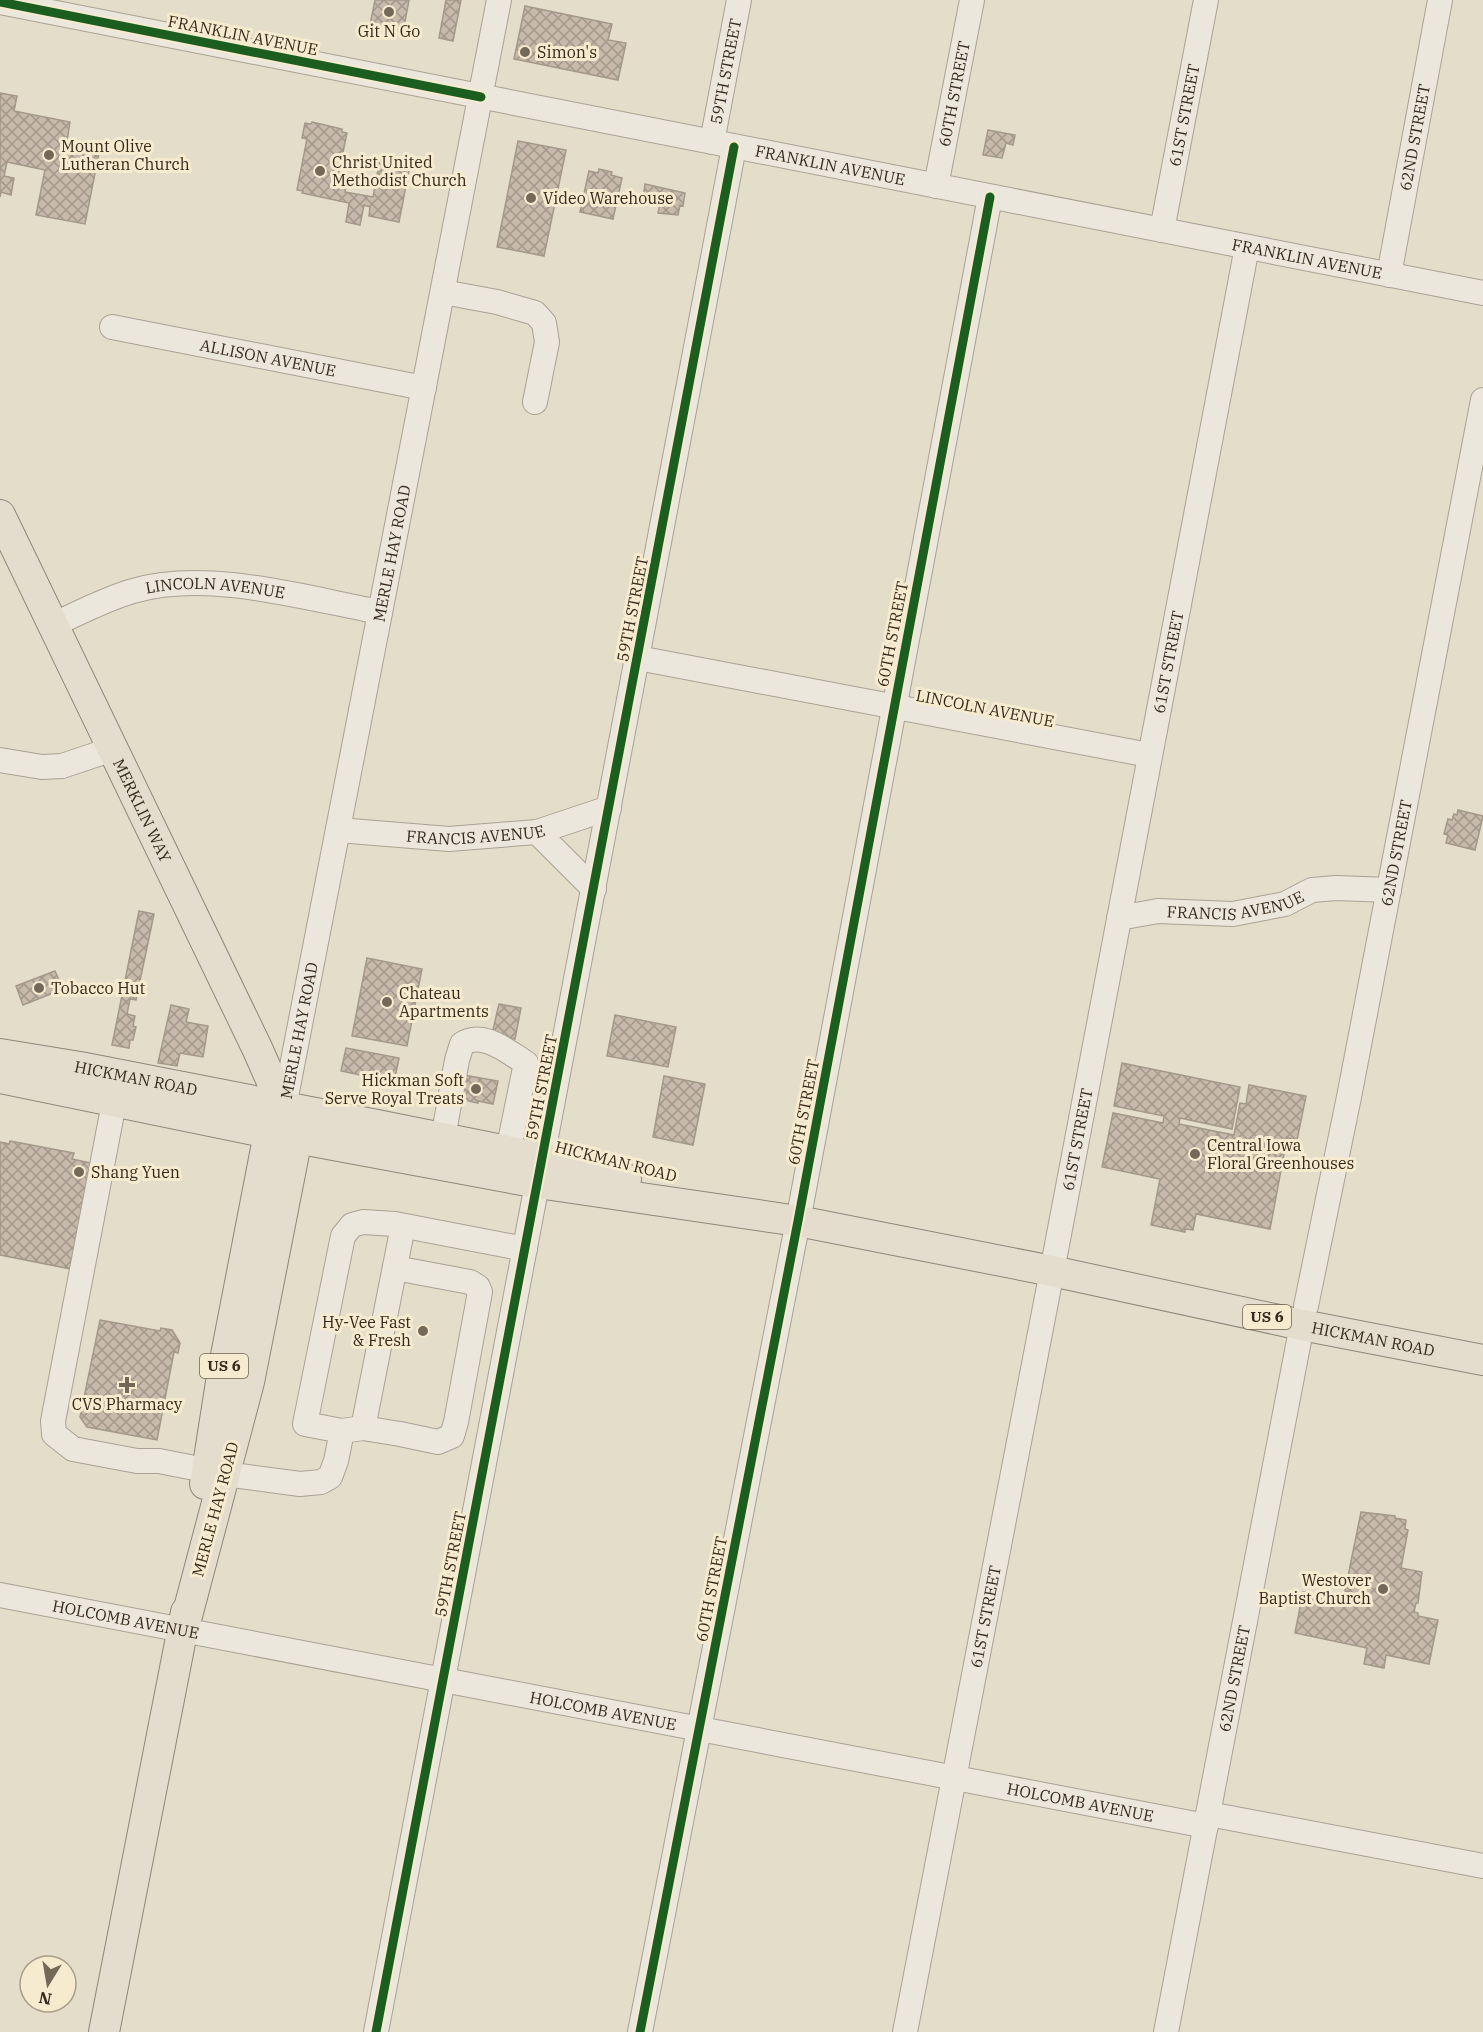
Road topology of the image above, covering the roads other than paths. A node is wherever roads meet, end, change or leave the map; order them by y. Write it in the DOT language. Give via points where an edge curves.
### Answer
graph roads {
  1 [pos="500,0"];
  2 [pos="739,0"];
  3 [pos="972,0"];
  4 [pos="1206,0"];
  5 [pos="1440,0"];
  6 [pos="0,2"];
  7 [pos="101,11"];
  8 [pos="481,97"];
  9 [pos="723,145"];
  10 [pos="936,186"];
  11 [pos="990,197"];
  12 [pos="1162,230"];
  13 [pos="1247,247"];
  14 [pos="1389,275"];
  15 [pos="443,292"];
  16 [pos="1483,293"];
  17 [pos="112,327"];
  18 [pos="424,388"];
  19 [pos="1483,400"];
  20 [pos="535,402"];
  21 [pos="0,515"];
  22 [pos="380,612"];
  23 [pos="53,625"];
  24 [pos="638,658"];
  25 [pos="894,706"];
  26 [pos="113,749"];
  27 [pos="1149,755"];
  28 [pos="0,760"];
  29 [pos="609,807"];
  30 [pos="338,830"];
  31 [pos="537,832"];
  32 [pos="594,889"];
  33 [pos="1389,890"];
  34 [pos="1119,918"];
  35 [pos="0,1054"];
  36 [pos="0,1078"];
  37 [pos="114,1103"];
  38 [pos="285,1107"];
  39 [pos="283,1136"];
  40 [pos="443,1138"];
  41 [pos="352,1148"];
  42 [pos="508,1151"];
  43 [pos="540,1171"];
  44 [pos="282,1214"];
  45 [pos="798,1221"];
  46 [pos="403,1226"];
  47 [pos="525,1249"];
  48 [pos="395,1268"];
  49 [pos="1053,1271"];
  50 [pos="1304,1316"];
  51 [pos="1483,1341"];
  52 [pos="1483,1360"];
  53 [pos="353,1430"];
  54 [pos="216,1472"];
  55 [pos="0,1595"];
  56 [pos="183,1631"];
  57 [pos="443,1681"];
  58 [pos="699,1730"];
  59 [pos="954,1778"];
  60 [pos="1207,1820"];
  61 [pos="1483,1866"];
  62 [pos="104,2032"];
  63 [pos="376,2032"];
  64 [pos="640,2032"];
  65 [pos="905,2032"];
  66 [pos="1166,2032"];
  1 -- 8 [label="street, MERLE HAY ROAD"];
  2 -- 9 [label="street, 59TH STREET"];
  3 -- 10 [label="street, 60TH STREET"];
  4 -- 12 [label="street, 61ST STREET"];
  5 -- 14 [label="street, 62ND STREET"];
  6 -- 7 [label="street, FRANKLIN AVENUE"];
  7 -- 8 [label="street, FRANKLIN AVENUE"];
  8 -- 9 [label="street, FRANKLIN AVENUE"];
  8 -- 15 [label="street, MERLE HAY ROAD"];
  9 -- 10 [label="street, FRANKLIN AVENUE"];
  9 -- 24 [label="street, 59TH STREET"];
  10 -- 11 [label="street, FRANKLIN AVENUE"];
  11 -- 12 [label="street, FRANKLIN AVENUE"];
  11 -- 25 [label="street, 60TH STREET"];
  12 -- 13 [label="street, FRANKLIN AVENUE"];
  13 -- 14 [label="street, FRANKLIN AVENUE"];
  13 -- 27 [label="street, 61ST STREET"];
  14 -- 16 [label="street, FRANKLIN AVENUE"];
  15 -- 18 [label="street, MERLE HAY ROAD"];
  15 -- 20 [label="street" via="535,313 544,322 547,342"];
  17 -- 18 [label="street, ALLISON AVENUE"];
  18 -- 22 [label="street, MERLE HAY ROAD"];
  19 -- 33 [label="street, 62ND STREET"];
  21 -- 23 [label="main road, MERKLIN WAY"];
  22 -- 23 [label="street, LINCOLN AVENUE" via="232,584 183,582 110,598"];
  22 -- 30 [label="street, MERLE HAY ROAD"];
  23 -- 26 [label="main road, MERKLIN WAY"];
  24 -- 25 [label="street, LINCOLN AVENUE"];
  24 -- 29 [label="street, 59TH STREET"];
  25 -- 27 [label="street, LINCOLN AVENUE"];
  25 -- 45 [label="street, 60TH STREET"];
  26 -- 28 [label="street" via="62,766"];
  26 -- 38 [label="main road, MERKLIN WAY"];
  27 -- 34 [label="street, 61ST STREET"];
  29 -- 31 [label="street, FRANCIS AVENUE"];
  29 -- 32 [label="street, 59TH STREET"];
  30 -- 31 [label="street, FRANCIS AVENUE" via="449,839"];
  30 -- 38 [label="street, MERLE HAY ROAD"];
  31 -- 32 [label="street"];
  32 -- 43 [label="street, 59TH STREET"];
  33 -- 34 [label="street, FRANCIS AVENUE" via="1312,890 1285,904 1233,914 1158,911"];
  33 -- 50 [label="street, 62ND STREET"];
  34 -- 49 [label="street, 61ST STREET"];
  35 -- 38 [label="main road, HICKMAN ROAD"];
  36 -- 37 [label="main road, HICKMAN ROAD"];
  37 -- 39 [label="main road, HICKMAN ROAD"];
  37 -- 54 [label="street" via="53,1421 54,1434 73,1449"];
  38 -- 39 [label="main road, MERLE HAY ROAD / US 6"];
  38 -- 40 [label="main road, HICKMAN ROAD / US 6"];
  39 -- 41 [label="main road, HICKMAN ROAD"];
  39 -- 44 [label="main road, MERLE HAY ROAD"];
  39 -- 54 [label="main road, MERLE HAY ROAD / US 6" via="222,1376"];
  40 -- 42 [label="main road, HICKMAN ROAD / US 6"];
  40 -- 42 [label="street" via="462,1044 482,1040 526,1063"];
  41 -- 43 [label="main road, HICKMAN ROAD / US 6"];
  41 -- 44 [label="main road, US 6" via="333,1149 309,1161 290,1189"];
  42 -- 43 [label="main road, HICKMAN ROAD / US 6"];
  43 -- 45 [label="main road, HICKMAN ROAD / US 6"];
  43 -- 47 [label="street, 59TH STREET"];
  44 -- 54 [label="main road, MERLE HAY ROAD / US 6" via="249,1382"];
  45 -- 49 [label="main road, HICKMAN ROAD / US 6"];
  45 -- 58 [label="street, 60TH STREET"];
  46 -- 47 [label="street"];
  46 -- 48 [label="street"];
  46 -- 53 [label="street" via="363,1222 352,1225 343,1236 305,1424"];
  47 -- 57 [label="street, 59TH STREET"];
  48 -- 53 [label="street"];
  48 -- 53 [label="street" via="470,1282 480,1292 456,1422 452,1436 438,1442"];
  49 -- 50 [label="main road, HICKMAN ROAD / US 6"];
  49 -- 59 [label="street, 61ST STREET"];
  50 -- 51 [label="main road, HICKMAN ROAD / US 6"];
  50 -- 52 [label="main road, HICKMAN ROAD / US 6"];
  50 -- 60 [label="street, 62ND STREET"];
  53 -- 54 [label="street" via="330,1477 321,1482 300,1484"];
  54 -- 56 [label="main road, MERLE HAY ROAD / US 6"];
  55 -- 56 [label="street, HOLCOMB AVENUE"];
  56 -- 57 [label="street, HOLCOMB AVENUE"];
  56 -- 62 [label="main road, MERLE HAY ROAD / US 6"];
  57 -- 58 [label="street, HOLCOMB AVENUE"];
  57 -- 63 [label="street, 59TH STREET"];
  58 -- 59 [label="street, HOLCOMB AVENUE"];
  58 -- 64 [label="street, 60TH STREET"];
  59 -- 60 [label="street, HOLCOMB AVENUE"];
  59 -- 65 [label="street, 61ST STREET"];
  60 -- 61 [label="street, HOLCOMB AVENUE"];
  60 -- 66 [label="street, 62ND STREET"];
}
